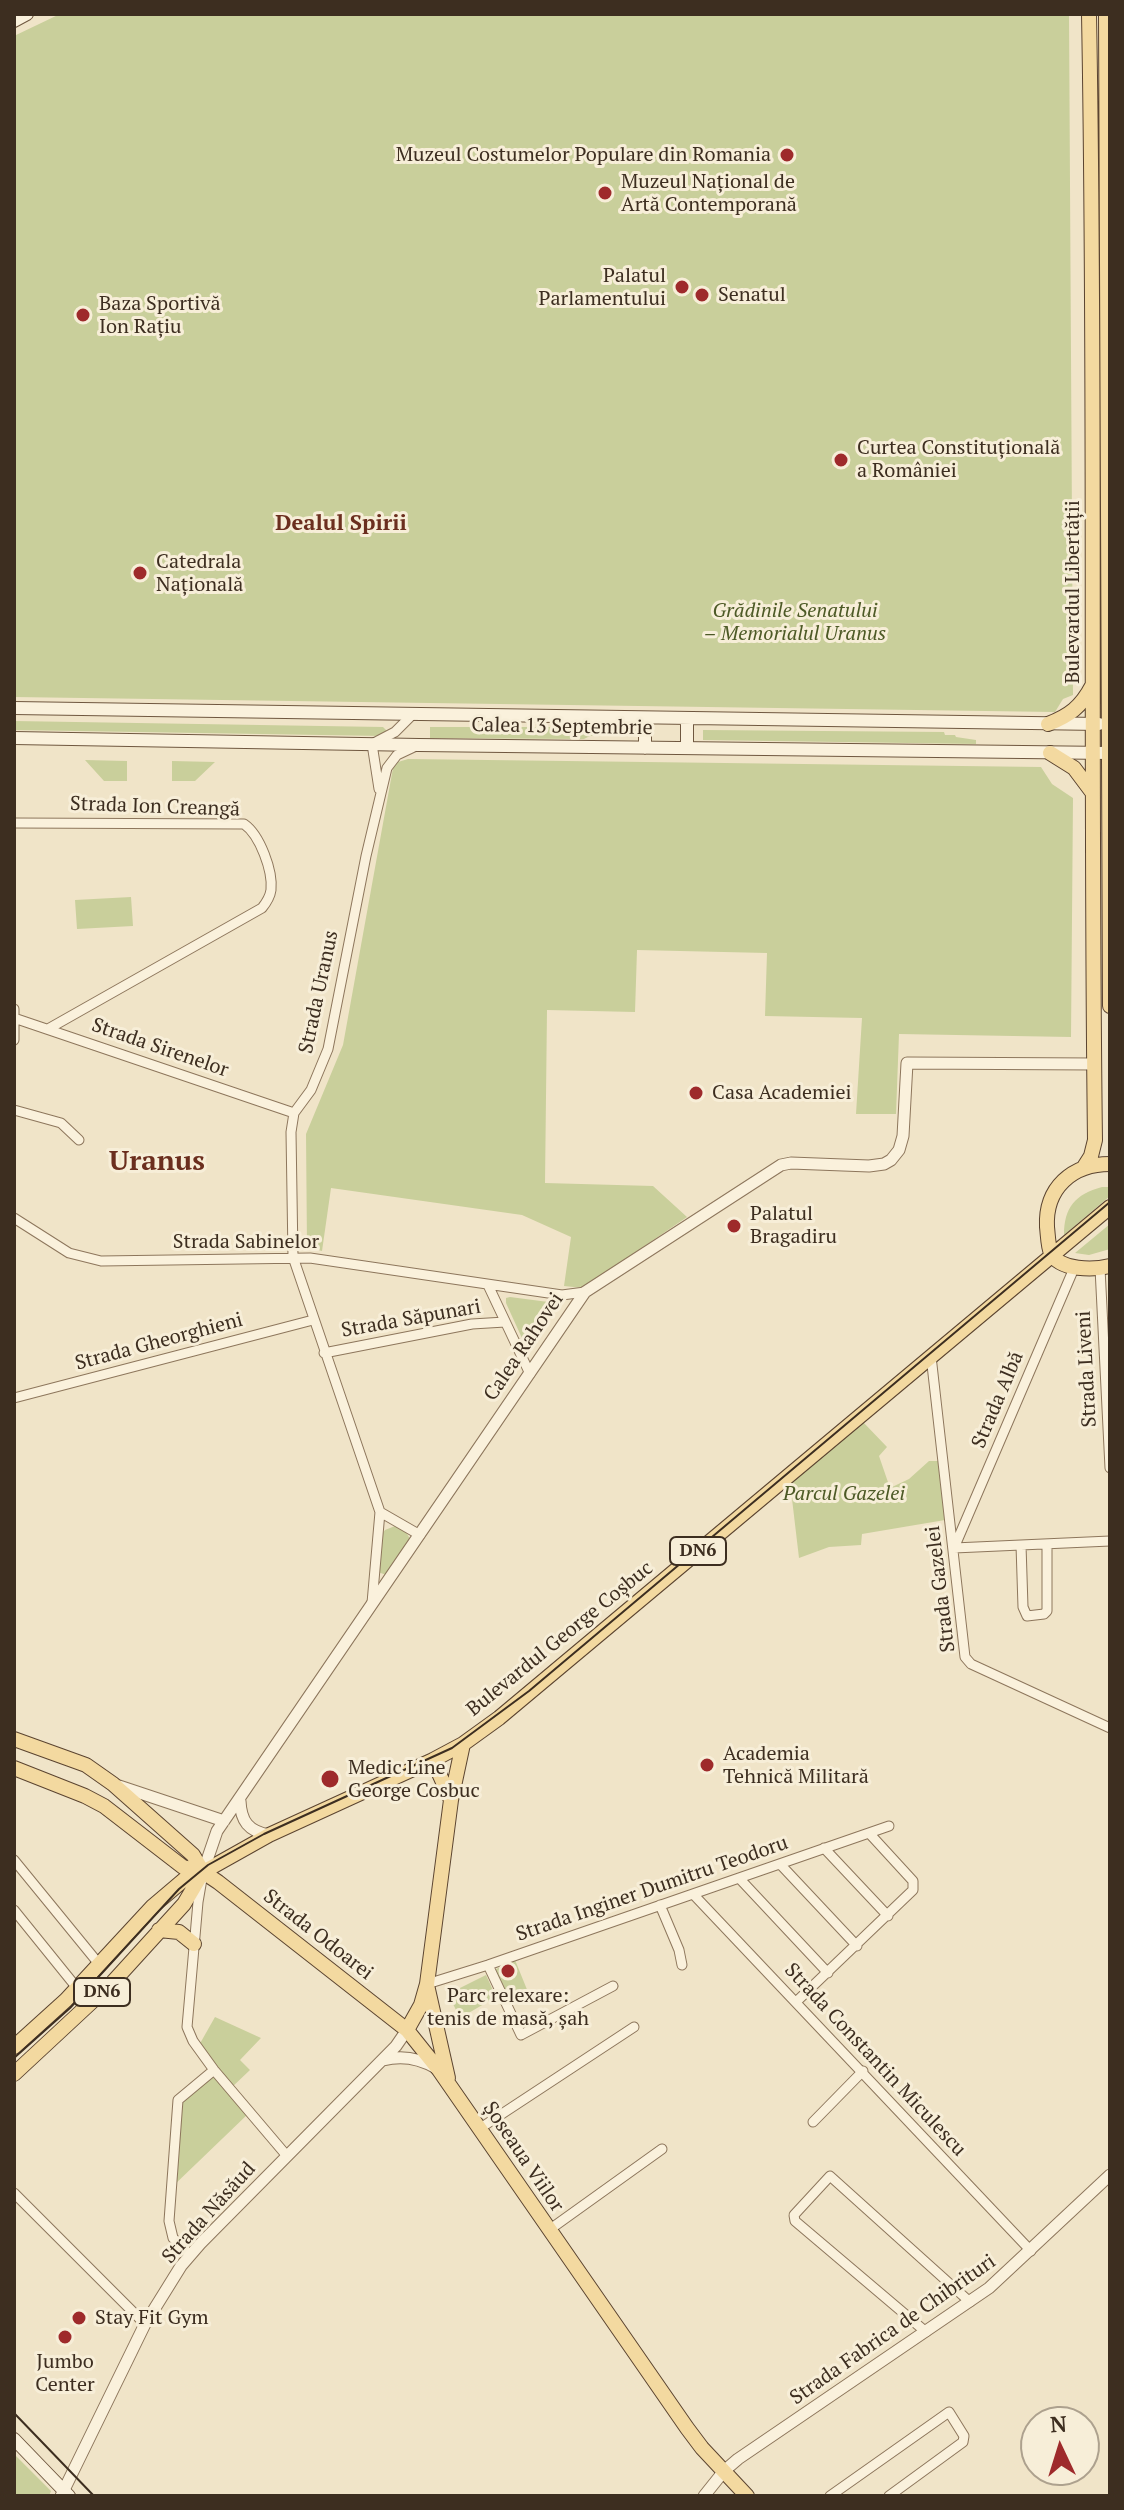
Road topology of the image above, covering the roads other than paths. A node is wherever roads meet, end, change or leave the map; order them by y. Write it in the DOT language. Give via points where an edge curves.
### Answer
graph roads {
  1 [pos="27,14"];
  2 [pos="1089,14"];
  3 [pos="1106,14"];
  4 [pos="14,21"];
  5 [pos="1091,121"];
  6 [pos="1108,122"];
  7 [pos="1104,459"];
  8 [pos="1092,686"];
  9 [pos="14,708"];
  10 [pos="412,715"];
  11 [pos="645,718"];
  12 [pos="687,718"];
  13 [pos="1048,724"];
  14 [pos="1092,724"];
  15 [pos="1108,724"];
  16 [pos="14,738"];
  17 [pos="372,744"];
  18 [pos="419,745"];
  19 [pos="645,748"];
  20 [pos="687,748"];
  21 [pos="1050,753"];
  22 [pos="1092,753"];
  23 [pos="1109,753"];
  24 [pos="1092,792"];
  25 [pos="379,796"];
  26 [pos="14,823"];
  27 [pos="1110,1006"];
  28 [pos="15,1015"];
  29 [pos="48,1029"];
  30 [pos="14,1040"];
  31 [pos="1094,1064"];
  32 [pos="14,1110"];
  33 [pos="294,1113"];
  34 [pos="79,1140"];
  35 [pos="1110,1164"];
  36 [pos="1084,1167"];
  37 [pos="1110,1207"];
  38 [pos="14,1218"];
  39 [pos="1052,1255"];
  40 [pos="293,1257"];
  41 [pos="1075,1266"];
  42 [pos="1105,1267"];
  43 [pos="488,1285"];
  44 [pos="585,1292"];
  45 [pos="313,1320"];
  46 [pos="505,1322"];
  47 [pos="324,1353"];
  48 [pos="931,1356"];
  49 [pos="530,1374"];
  50 [pos="14,1398"];
  51 [pos="1110,1468"];
  52 [pos="380,1512"];
  53 [pos="420,1535"];
  54 [pos="1110,1541"];
  55 [pos="1047,1544"];
  56 [pos="1021,1545"];
  57 [pos="954,1548"];
  58 [pos="371,1606"];
  59 [pos="1110,1728"];
  60 [pos="14,1739"];
  61 [pos="463,1744"];
  62 [pos="433,1760"];
  63 [pos="14,1768"];
  64 [pos="113,1784"];
  65 [pos="451,1800"];
  66 [pos="240,1801"];
  67 [pos="224,1821"];
  68 [pos="889,1826"];
  69 [pos="869,1833"];
  70 [pos="269,1835"];
  71 [pos="824,1848"];
  72 [pos="14,1860"];
  73 [pos="780,1864"];
  74 [pos="203,1872"];
  75 [pos="739,1878"];
  76 [pos="693,1894"];
  77 [pos="660,1905"];
  78 [pos="14,1910"];
  79 [pos="888,1916"];
  80 [pos="159,1930"];
  81 [pos="194,1944"];
  82 [pos="857,1946"];
  83 [pos="99,1964"];
  84 [pos="488,1965"];
  85 [pos="682,1965"];
  86 [pos="828,1973"];
  87 [pos="427,1984"];
  88 [pos="613,1986"];
  89 [pos="77,1988"];
  90 [pos="796,2002"];
  91 [pos="634,2027"];
  92 [pos="407,2030"];
  93 [pos="14,2047"];
  94 [pos="383,2060"];
  95 [pos="214,2070"];
  96 [pos="439,2070"];
  97 [pos="863,2071"];
  98 [pos="14,2074"];
  99 [pos="450,2086"];
  100 [pos="813,2122"];
  101 [pos="479,2129"];
  102 [pos="662,2149"];
  103 [pos="287,2156"];
  104 [pos="1110,2175"];
  105 [pos="14,2193"];
  106 [pos="549,2230"];
  107 [pos="1031,2251"];
  108 [pos="190,2255"];
  109 [pos="970,2302"];
  110 [pos="145,2324"];
  111 [pos="926,2332"];
  112 [pos="14,2439"];
  113 [pos="724,2471"];
  114 [pos="65,2494"];
  115 [pos="704,2496"];
  116 [pos="747,2496"];
  117 [pos="830,2496"];
  118 [pos="889,2496"];
  1 -- 4 [label="main road"];
  2 -- 5 [label="main road, Bulevardul Libertății"];
  3 -- 6 [label="main road, Bulevardul Libertății"];
  5 -- 6 [label="main road"];
  5 -- 7 [label="main road, Bulevardul Libertății"];
  6 -- 7 [label="main road, Bulevardul Libertății"];
  7 -- 8 [label="main road, Bulevardul Libertății"];
  7 -- 15 [label="main road, Bulevardul Libertății"];
  8 -- 13 [label="main road" via="1074,711"];
  8 -- 14 [label="main road, Bulevardul Libertății"];
  9 -- 10 [label="main road, Calea 13 Septembrie"];
  10 -- 11 [label="main road, Calea 13 Septembrie"];
  10 -- 17 [label="street"];
  11 -- 12 [label="main road, Calea 13 Septembrie"];
  11 -- 19 [label="main road"];
  12 -- 13 [label="main road, Calea 13 Septembrie"];
  12 -- 20 [label="main road"];
  13 -- 14 [label="main road, Calea 13 Septembrie"];
  14 -- 15 [label="main road, Calea 13 Septembrie"];
  14 -- 22 [label="main road, Bulevardul Libertății"];
  15 -- 23 [label="main road, Bulevardul Libertății"];
  16 -- 17 [label="main road, Calea 13 Septembrie"];
  17 -- 18 [label="main road, Calea 13 Septembrie"];
  17 -- 25 [label="street, Strada Uranus"];
  18 -- 19 [label="main road, Calea 13 Septembrie"];
  18 -- 25 [label="street, Strada Uranus" via="390,763"];
  19 -- 20 [label="main road, Calea 13 Septembrie"];
  20 -- 21 [label="main road, Calea 13 Septembrie"];
  21 -- 22 [label="main road, Calea 13 Septembrie"];
  21 -- 24 [label="main road" via="1074,768"];
  22 -- 23 [label="main road, Calea 13 Septembrie"];
  22 -- 24 [label="main road, Bulevardul Libertății"];
  23 -- 27 [label="main road, Bulevardul Libertății"];
  24 -- 31 [label="main road, Bulevardul Libertății"];
  25 -- 33 [label="street, Strada Uranus" via="328,1049 311,1090"];
  26 -- 29 [label="street, Strada Ion Creangă" via="244,824 259,840 270,882 262,908"];
  28 -- 29 [label="street, Strada Sirenelor"];
  28 -- 30 [label="street"];
  29 -- 33 [label="street, Strada Sirenelor"];
  31 -- 36 [label="main road, Bulevardul Libertății" via="1095,1140"];
  31 -- 44 [label="street, Calea Rahovei" via="907,1063 903,1136 891,1160 877,1166 781,1165"];
  32 -- 34 [label="street" via="61,1123"];
  33 -- 40 [label="street, Strada Uranus"];
  35 -- 36 [label="main road"];
  36 -- 39 [label="main road" via="1059,1186 1051,1201 1047,1220"];
  37 -- 39 [label="main road, DN6"];
  38 -- 40 [label="street, Strada Sabinelor" via="69,1253 101,1261"];
  39 -- 41 [label="main road"];
  39 -- 48 [label="main road, Bulevardul George Coșbuc / DN6"];
  40 -- 43 [label="street, Strada Sabinelor"];
  40 -- 45 [label="street, Strada Uranus"];
  41 -- 42 [label="main road"];
  41 -- 57 [label="street, Strada Albă"];
  42 -- 51 [label="street, Strada Liveni"];
  43 -- 44 [label="street, Strada Sabinelor" via="562,1295"];
  43 -- 46 [label="street"];
  44 -- 49 [label="street, Calea Rahovei"];
  45 -- 47 [label="street, Strada Uranus"];
  45 -- 50 [label="street, Strada Gheorghieni"];
  46 -- 47 [label="street, Strada Săpunari"];
  46 -- 49 [label="street"];
  47 -- 52 [label="street, Strada Uranus"];
  48 -- 57 [label="street, Strada Gazelei"];
  48 -- 61 [label="main road, Bulevardul George Coșbuc / DN6"];
  49 -- 53 [label="street, Calea Rahovei"];
  52 -- 53 [label="street"];
  52 -- 58 [label="street, Strada Uranus"];
  53 -- 58 [label="street, Calea Rahovei"];
  54 -- 55 [label="street"];
  55 -- 56 [label="street"];
  55 -- 56 [label="street" via="1047,1611 1027,1616"];
  56 -- 57 [label="street"];
  57 -- 59 [label="street, Strada Gazelei" via="965,1657 971,1664"];
  58 -- 66 [label="street, Calea Rahovei"];
  60 -- 64 [label="main road" via="74,1759"];
  61 -- 62 [label="main road, Bulevardul George Coșbuc / DN6"];
  61 -- 65 [label="main road"];
  62 -- 65 [label="main road"];
  62 -- 70 [label="main road, Bulevardul George Coșbuc / DN6"];
  63 -- 74 [label="main road" via="104,1806 183,1867"];
  64 -- 67 [label="street"];
  64 -- 74 [label="main road" via="193,1855"];
  65 -- 87 [label="main road"];
  66 -- 67 [label="street, Calea Rahovei"];
  66 -- 70 [label="street" via="246,1825"];
  67 -- 74 [label="street, Calea Rahovei"];
  68 -- 69 [label="street, Strada Inginer Dumitru Teodoru"];
  69 -- 71 [label="street, Strada Inginer Dumitru Teodoru"];
  69 -- 79 [label="street" via="914,1885"];
  70 -- 74 [label="main road, Bulevardul George Coșbuc / DN6"];
  71 -- 73 [label="street, Strada Inginer Dumitru Teodoru"];
  71 -- 79 [label="street"];
  72 -- 83 [label="street"];
  73 -- 75 [label="street, Strada Inginer Dumitru Teodoru"];
  73 -- 82 [label="street"];
  74 -- 80 [label="main road, Calea Rahovei / DN6" via="184,1904"];
  74 -- 81 [label="street"];
  74 -- 83 [label="main road, DN6" via="167,1893"];
  74 -- 92 [label="main road, Strada Odoarei"];
  75 -- 76 [label="street, Strada Inginer Dumitru Teodoru"];
  75 -- 86 [label="street"];
  76 -- 77 [label="street, Strada Inginer Dumitru Teodoru"];
  76 -- 90 [label="street, Strada Constantin Miculescu"];
  77 -- 84 [label="street, Strada Inginer Dumitru Teodoru"];
  77 -- 85 [label="street"];
  78 -- 89 [label="street"];
  79 -- 82 [label="street"];
  80 -- 81 [label="main road" via="179,1932"];
  80 -- 98 [label="main road, Calea Rahovei / DN6" via="113,1982"];
  81 -- 95 [label="street" via="187,2027"];
  82 -- 86 [label="street"];
  83 -- 89 [label="main road, DN6"];
  84 -- 87 [label="street, Strada Inginer Dumitru Teodoru"];
  84 -- 88 [label="street" via="521,2035"];
  86 -- 90 [label="street"];
  87 -- 92 [label="main road"];
  87 -- 99 [label="main road"];
  89 -- 93 [label="main road, DN6"];
  90 -- 97 [label="street, Strada Constantin Miculescu"];
  91 -- 101 [label="street"];
  92 -- 94 [label="street, Strada Năsăud"];
  92 -- 96 [label="main road, Șoseaua Viilor"];
  94 -- 96 [label="street" via="408,2057"];
  94 -- 103 [label="street, Strada Năsăud"];
  95 -- 103 [label="street"];
  95 -- 108 [label="street" via="178,2100 169,2221 173,2238"];
  96 -- 99 [label="main road, Șoseaua Viilor"];
  97 -- 100 [label="street"];
  97 -- 107 [label="street, Strada Constantin Miculescu"];
  99 -- 101 [label="main road, Șoseaua Viilor"];
  101 -- 106 [label="main road, Șoseaua Viilor"];
  102 -- 106 [label="street"];
  103 -- 108 [label="street, Strada Năsăud"];
  104 -- 107 [label="street, Strada Fabrica de Chibrituri"];
  105 -- 110 [label="street"];
  106 -- 113 [label="main road, Șoseaua Viilor" via="687,2428"];
  107 -- 109 [label="street, Strada Fabrica de Chibrituri"];
  108 -- 110 [label="street, Strada Năsăud"];
  109 -- 111 [label="street, Strada Fabrica de Chibrituri"];
  109 -- 111 [label="street" via="830,2176 794,2215 795,2221"];
  110 -- 114 [label="street, Strada Năsăud"];
  111 -- 113 [label="street, Strada Fabrica de Chibrituri"];
  112 -- 114 [label="main road"];
  113 -- 115 [label="street, Strada Fabrica de Chibrituri"];
  113 -- 116 [label="main road, Șoseaua Viilor"];
  117 -- 118 [label="street" via="949,2412 963,2442"];
}
